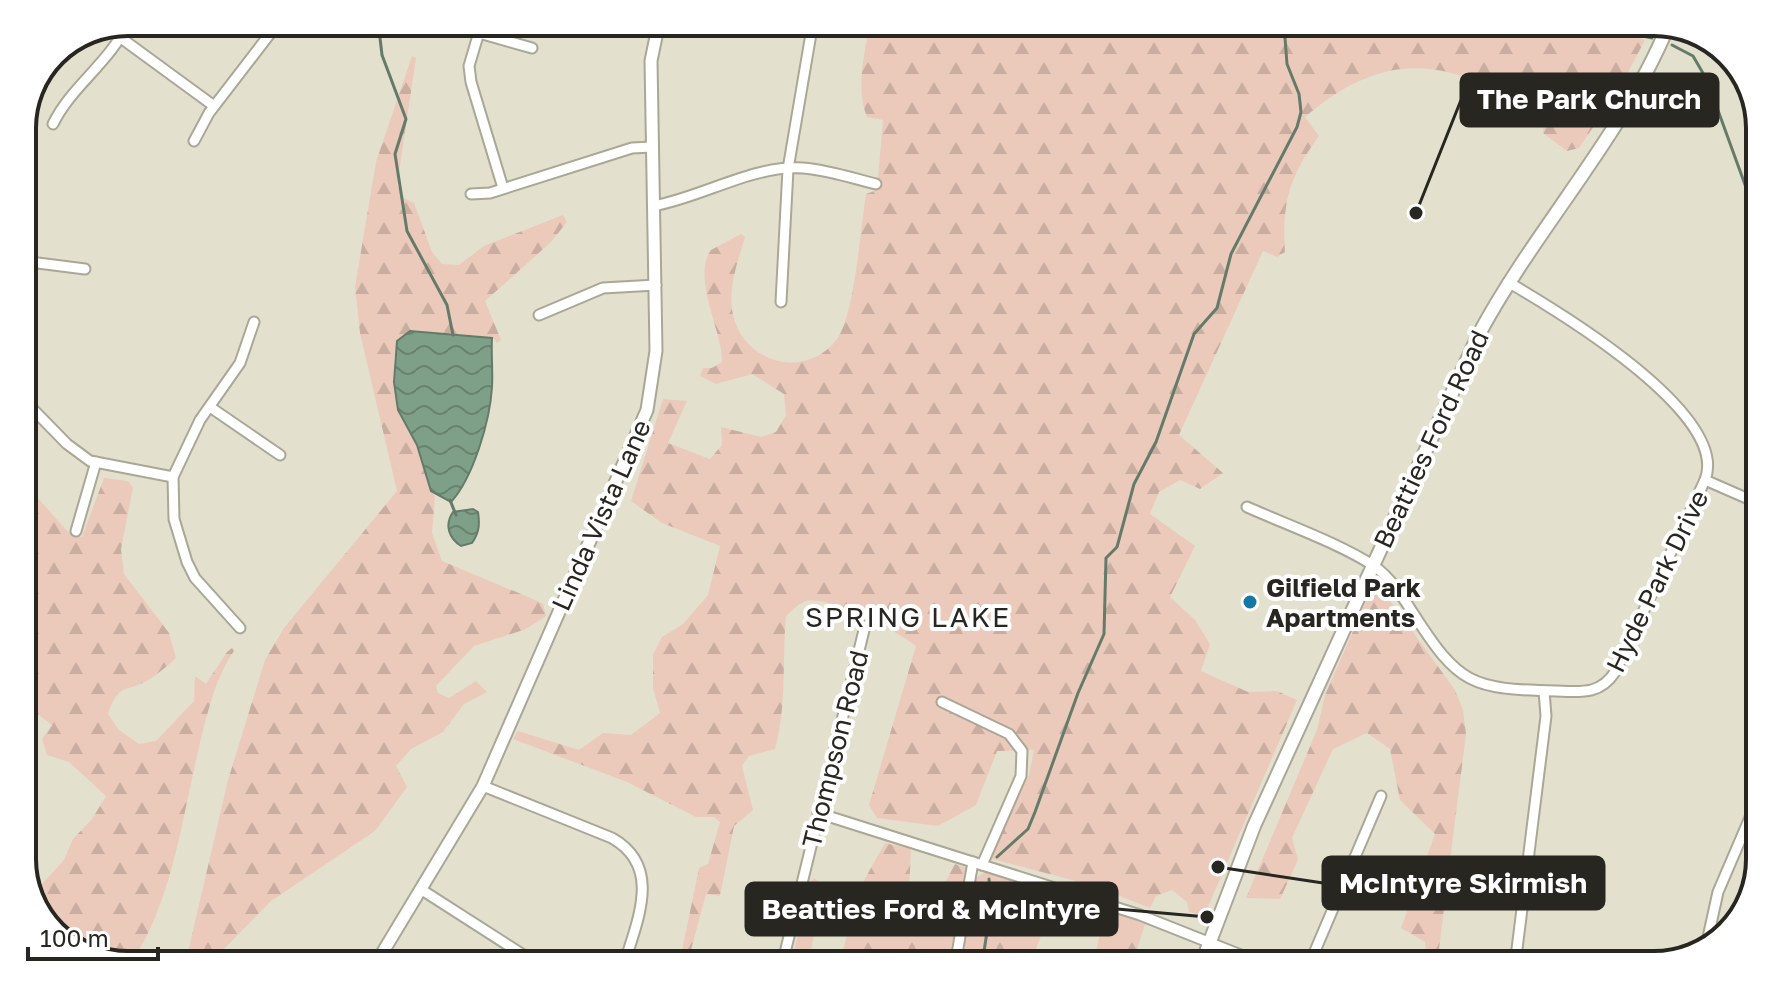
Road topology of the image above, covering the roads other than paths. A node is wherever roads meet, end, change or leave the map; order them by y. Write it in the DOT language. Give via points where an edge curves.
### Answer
graph roads {
  1 [pos="268,36"];
  2 [pos="478,36"];
  3 [pos="490,36"];
  4 [pos="656,36"];
  5 [pos="811,36"];
  6 [pos="1662,37"];
  7 [pos="121,38"];
  8 [pos="532,48"];
  9 [pos="214,106"];
  10 [pos="53,124"];
  11 [pos="194,141"];
  12 [pos="652,147"];
  13 [pos="788,169"];
  14 [pos="876,184"];
  15 [pos="503,188"];
  16 [pos="471,194"];
  17 [pos="653,206"];
  18 [pos="36,263"];
  19 [pos="85,269"];
  20 [pos="1508,282"];
  21 [pos="656,285"];
  22 [pos="781,302"];
  23 [pos="539,315"];
  24 [pos="254,322"];
  25 [pos="210,407"];
  26 [pos="36,412"];
  27 [pos="280,455"];
  28 [pos="96,462"];
  29 [pos="173,477"];
  30 [pos="1705,480"];
  31 [pos="1746,498"];
  32 [pos="1247,507"];
  33 [pos="76,531"];
  34 [pos="1372,565"];
  35 [pos="865,626"];
  36 [pos="240,628"];
  37 [pos="1544,691"];
  38 [pos="942,702"];
  39 [pos="483,786"];
  40 [pos="1381,796"];
  41 [pos="818,813"];
  42 [pos="1746,832"];
  43 [pos="977,864"];
  44 [pos="422,890"];
  45 [pos="1709,933"];
  46 [pos="1209,940"];
  47 [pos="384,951"];
  48 [pos="515,951"];
  49 [pos="628,951"];
  50 [pos="785,951"];
  51 [pos="958,951"];
  52 [pos="1205,951"];
  53 [pos="1234,951"];
  54 [pos="1315,951"];
  55 [pos="1517,951"];
  1 -- 9 [label="street"];
  2 -- 15 [label="street" via="469,66 471,82"];
  3 -- 8 [label="street"];
  4 -- 12 [label="street, Linda Vista Lane" via="651,61"];
  5 -- 13 [label="street"];
  6 -- 20 [label="main road, Beatties Ford Road" via="1624,111"];
  7 -- 9 [label="street"];
  7 -- 10 [label="street" via="62,106"];
  9 -- 11 [label="street"];
  12 -- 15 [label="street" via="632,148"];
  12 -- 17 [label="street, Linda Vista Lane"];
  13 -- 14 [label="street"];
  13 -- 17 [label="street"];
  13 -- 22 [label="street"];
  15 -- 16 [label="street"];
  17 -- 21 [label="street, Linda Vista Lane"];
  18 -- 19 [label="street"];
  20 -- 30 [label="street, Hyde Park Drive" via="1600,337 1643,375 1703,441 1709,458"];
  20 -- 34 [label="main road, Beatties Ford Road"];
  21 -- 23 [label="street" via="603,288"];
  21 -- 39 [label="street, Linda Vista Lane" via="655,373 647,410"];
  24 -- 25 [label="street" via="240,363"];
  25 -- 27 [label="street"];
  25 -- 29 [label="street"];
  26 -- 28 [label="street" via="73,449"];
  28 -- 29 [label="street"];
  28 -- 33 [label="street"];
  29 -- 36 [label="street" via="174,519 187,562"];
  30 -- 31 [label="street"];
  30 -- 37 [label="street, Hyde Park Drive" via="1610,681 1592,691"];
  32 -- 34 [label="street"];
  34 -- 37 [label="street, Hyde Park Drive" via="1392,583 1456,671 1486,686"];
  34 -- 46 [label="main road, Beatties Ford Road" via="1254,826"];
  35 -- 41 [label="street, Thompson Road"];
  37 -- 55 [label="street" via="1546,716"];
  38 -- 43 [label="street" via="1009,734 1022,751 1021,776"];
  39 -- 44 [label="street, Linda Vista Lane"];
  39 -- 49 [label="street" via="630,850 642,871 644,898"];
  40 -- 54 [label="street"];
  41 -- 43 [label="street"];
  41 -- 50 [label="street, Thompson Road"];
  42 -- 45 [label="street" via="1718,892"];
  43 -- 46 [label="street"];
  43 -- 51 [label="street"];
  44 -- 47 [label="street, Linda Vista Lane"];
  44 -- 48 [label="street"];
  46 -- 52 [label="main road, Beatties Ford Road"];
  46 -- 53 [label="street"];
}
